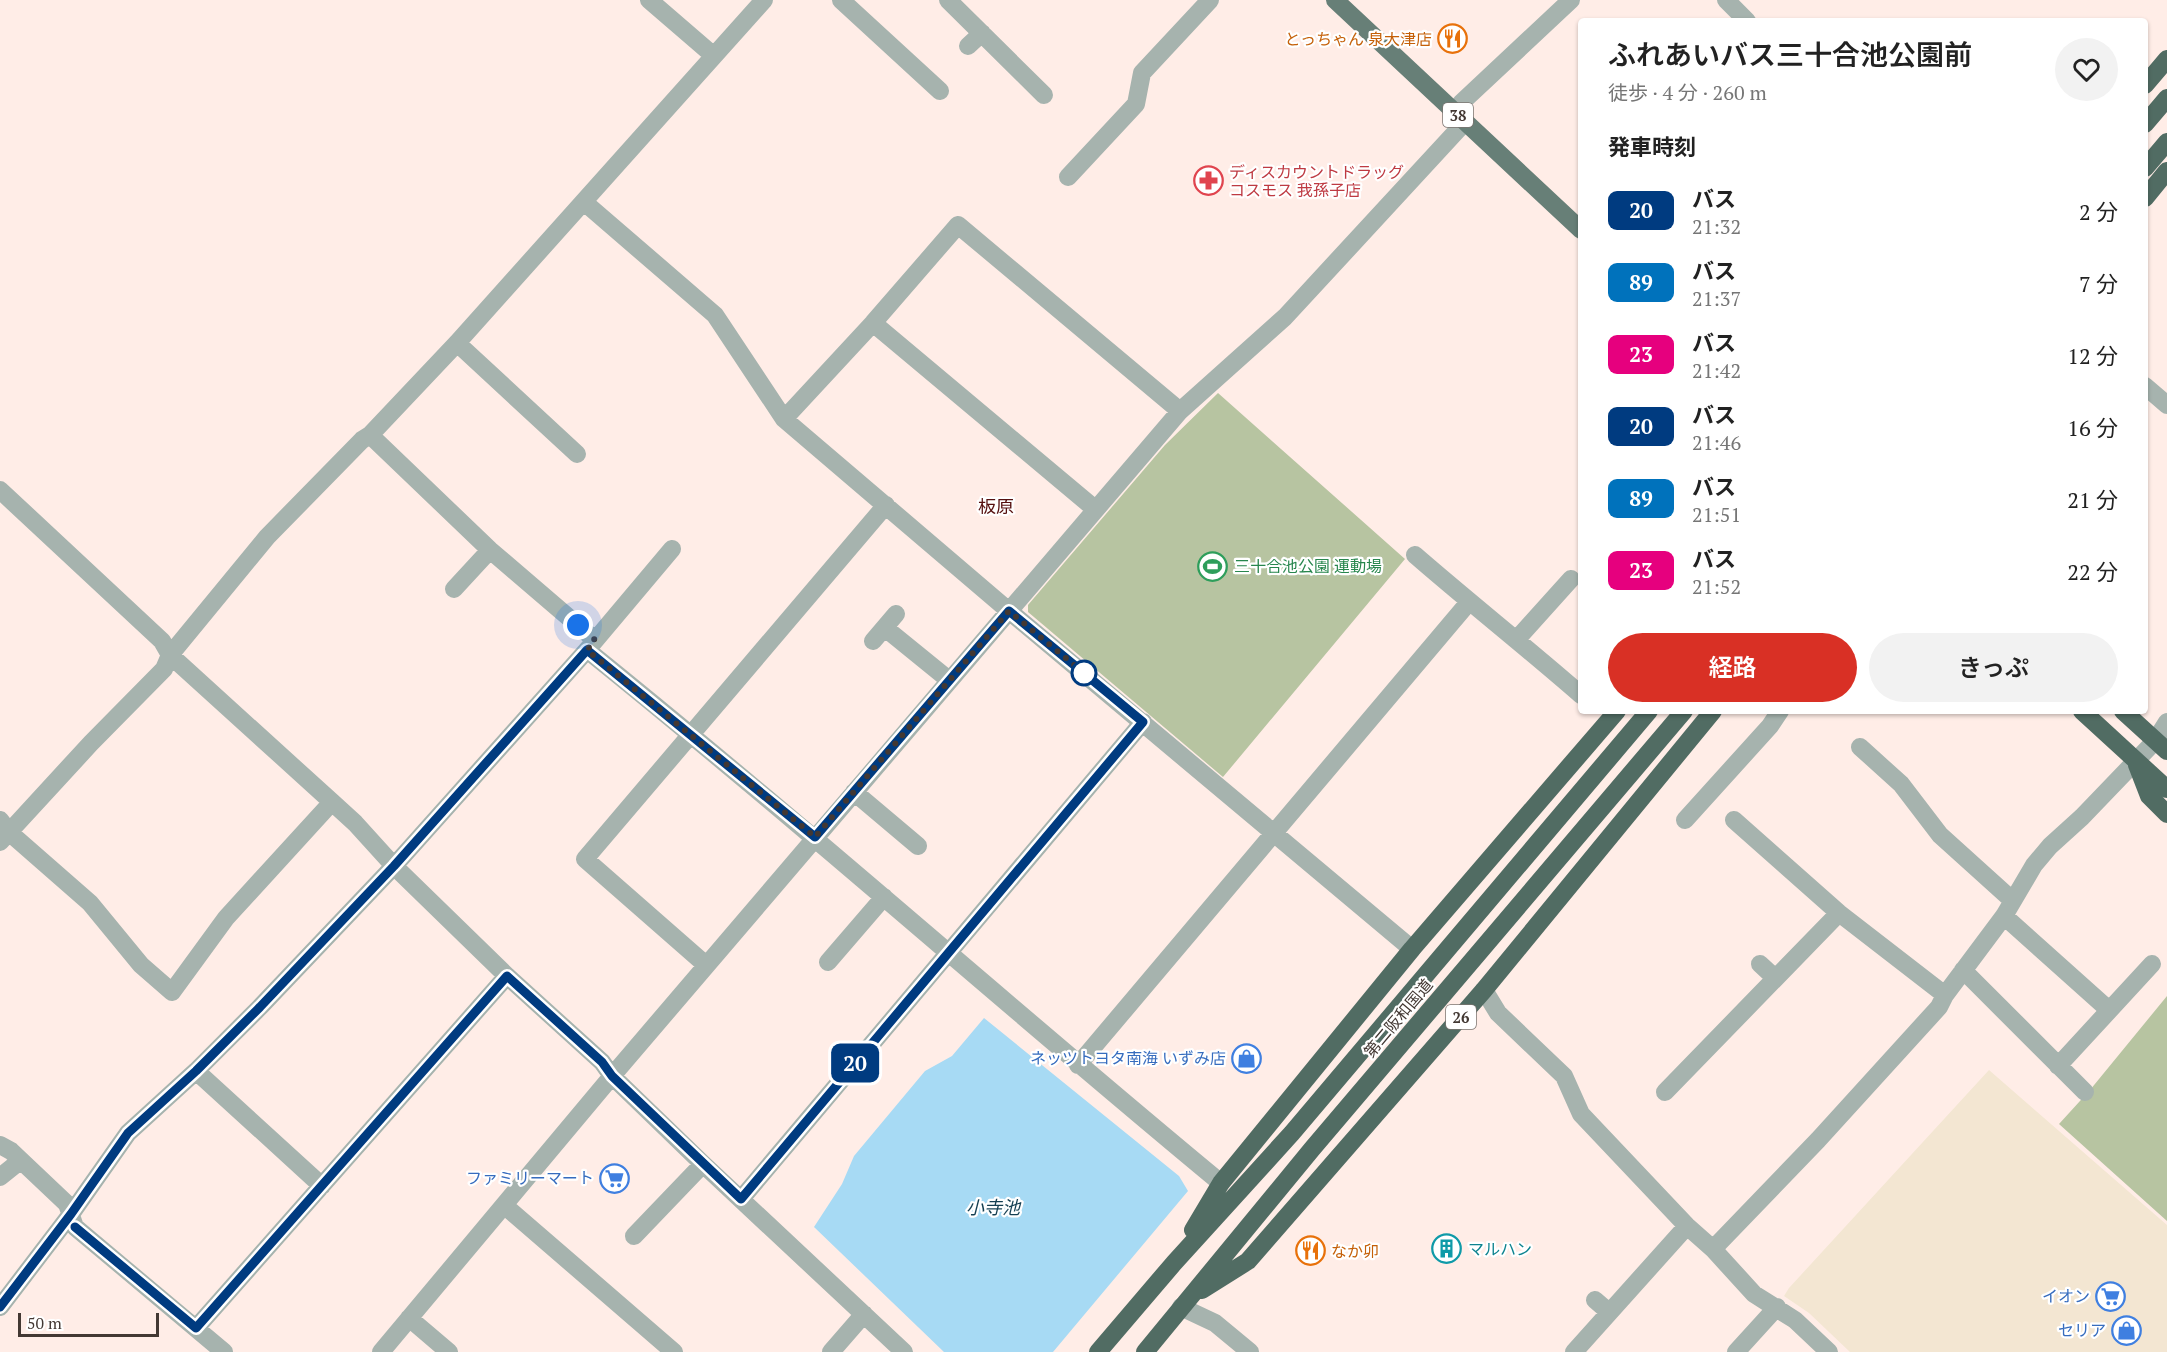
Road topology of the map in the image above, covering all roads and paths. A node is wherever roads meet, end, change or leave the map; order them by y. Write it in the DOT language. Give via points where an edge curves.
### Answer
graph roads {
  1 [pos="649,0"];
  2 [pos="764,0"];
  3 [pos="842,0"];
  4 [pos="948,0"];
  5 [pos="1210,0"];
  6 [pos="1335,0"];
  7 [pos="1571,0"];
  8 [pos="1726,0"];
  9 [pos="1744,18"];
  10 [pos="982,33"];
  11 [pos="969,46"];
  12 [pos="714,56"];
  13 [pos="2167,59"];
  14 [pos="2148,81"];
  15 [pos="940,91"];
  16 [pos="1032,91"];
  17 [pos="2167,98"];
  18 [pos="2148,120"];
  19 [pos="1465,122"];
  20 [pos="2167,142"];
  21 [pos="2148,164"];
  22 [pos="2167,171"];
  23 [pos="1068,177"];
  24 [pos="2148,194"];
  25 [pos="584,202"];
  26 [pos="1578,227"];
  27 [pos="873,323"];
  28 [pos="457,342"];
  29 [pos="2148,389"];
  30 [pos="2167,405"];
  31 [pos="1180,411"];
  32 [pos="784,419"];
  33 [pos="370,435"];
  34 [pos="577,454"];
  35 [pos="0,490"];
  36 [pos="886,505"];
  37 [pos="1095,509"];
  38 [pos="672,549"];
  39 [pos="490,550"];
  40 [pos="1414,555"];
  41 [pos="1571,579"];
  42 [pos="454,589"];
  43 [pos="1469,602"];
  44 [pos="1009,611"];
  45 [pos="885,627"];
  46 [pos="1517,639"];
  47 [pos="591,645"];
  48 [pos="170,655"];
  49 [pos="949,680"];
  50 [pos="1578,692"];
  51 [pos="1609,714"];
  52 [pos="1645,714"];
  53 [pos="1681,714"];
  54 [pos="1711,714"];
  55 [pos="1778,714"];
  56 [pos="2085,714"];
  57 [pos="2126,714"];
  58 [pos="1143,722"];
  59 [pos="2167,722"];
  60 [pos="691,734"];
  61 [pos="2161,746"];
  62 [pos="1860,747"];
  63 [pos="2135,761"];
  64 [pos="2167,789"];
  65 [pos="854,792"];
  66 [pos="332,802"];
  67 [pos="2167,814"];
  68 [pos="1685,820"];
  69 [pos="1734,820"];
  70 [pos="3,831"];
  71 [pos="1274,832"];
  72 [pos="815,837"];
  73 [pos="918,846"];
  74 [pos="394,866"];
  75 [pos="884,897"];
  76 [pos="2008,908"];
  77 [pos="1839,913"];
  78 [pos="1412,949"];
  79 [pos="948,952"];
  80 [pos="828,963"];
  81 [pos="1760,964"];
  82 [pos="2152,964"];
  83 [pos="706,965"];
  84 [pos="1964,970"];
  85 [pos="507,976"];
  86 [pos="1775,978"];
  87 [pos="1484,990"];
  88 [pos="1945,994"];
  89 [pos="2109,1010"];
  90 [pos="1078,1065"];
  91 [pos="2058,1066"];
  92 [pos="196,1071"];
  93 [pos="612,1076"];
  94 [pos="1665,1092"];
  95 [pos="2085,1092"];
  96 [pos="0,1145"];
  97 [pos="20,1161"];
  98 [pos="703,1164"];
  99 [pos="0,1177"];
  100 [pos="1221,1183"];
  101 [pos="322,1186"];
  102 [pos="741,1199"];
  103 [pos="505,1206"];
  104 [pos="71,1214"];
  105 [pos="1687,1226"];
  106 [pos="634,1236"];
  107 [pos="1713,1249"];
  108 [pos="1174,1263"];
  109 [pos="1595,1300"];
  110 [pos="1184,1303"];
  111 [pos="0,1307"];
  112 [pos="1777,1307"];
  113 [pos="1609,1312"];
  114 [pos="864,1314"];
  115 [pos="409,1318"];
  116 [pos="196,1328"];
  117 [pos="1824,1350"];
  118 [pos="224,1352"];
  119 [pos="381,1352"];
  120 [pos="449,1352"];
  121 [pos="674,1352"];
  122 [pos="831,1352"];
  123 [pos="904,1352"];
  124 [pos="1098,1352"];
  125 [pos="1145,1352"];
  126 [pos="1250,1352"];
  127 [pos="1574,1352"];
  128 [pos="1736,1352"];
  1 -- 12 [label="street"];
  2 -- 12 [label="street"];
  3 -- 15 [label="street"];
  4 -- 10 [label="street"];
  5 -- 23 [label="street" via="1142,73 1136,104"];
  6 -- 19 [label="main road, 38"];
  7 -- 19 [label="street" via="1461,103"];
  8 -- 9 [label="street"];
  10 -- 11 [label="street"];
  10 -- 16 [label="street"];
  12 -- 25 [label="street"];
  13 -- 14 [label="highway"];
  17 -- 18 [label="highway"];
  19 -- 26 [label="main road, 38"];
  19 -- 31 [label="street" via="1285,317"];
  20 -- 21 [label="highway"];
  22 -- 24 [label="highway"];
  25 -- 28 [label="street"];
  25 -- 32 [label="street" via="715,315"];
  27 -- 31 [label="street" via="958,225"];
  27 -- 32 [label="street"];
  27 -- 37 [label="street"];
  28 -- 33 [label="street"];
  28 -- 34 [label="street"];
  29 -- 30 [label="street"];
  31 -- 37 [label="street"];
  32 -- 36 [label="street"];
  33 -- 39 [label="street"];
  33 -- 48 [label="street" via="267,537"];
  35 -- 48 [label="street" via="162,641"];
  36 -- 44 [label="street"];
  36 -- 60 [label="street"];
  37 -- 44 [label="street"];
  38 -- 47 [label="street"];
  39 -- 42 [label="street"];
  39 -- 47 [label="street"];
  40 -- 43 [label="street"];
  41 -- 46 [label="street"];
  43 -- 46 [label="street"];
  43 -- 71 [label="street"];
  44 -- 49 [label="street"];
  44 -- 58 [label="street"];
  45 -- 49 [label="street"];
  46 -- 50 [label="street"];
  47 -- 60 [label="street"];
  47 -- 74 [label="street"];
  48 -- 66 [label="street"];
  48 -- 70 [label="street" via="164,669"];
  49 -- 65 [label="street"];
  51 -- 78 [label="highway, 第二阪和国道"];
  52 -- 108 [label="highway, 第二阪和国道" via="1292,1133"];
  53 -- 110 [label="highway, 第二阪和国道 / 26"];
  54 -- 87 [label="highway, 26"];
  55 -- 68 [label="street"];
  56 -- 63 [label="highway"];
  57 -- 61 [label="highway"];
  58 -- 71 [label="street"];
  58 -- 79 [label="street"];
  59 -- 61 [label="street"];
  60 -- 72 [label="street"];
  60 -- 83 [label="street" via="585,859"];
  61 -- 63 [label="street"];
  62 -- 76 [label="street" via="1901,784 1940,835"];
  63 -- 64 [label="highway"];
  63 -- 67 [label="highway" via="2149,796"];
  63 -- 76 [label="street" via="2050,846"];
  65 -- 72 [label="street"];
  65 -- 73 [label="street"];
  66 -- 70 [label="street" via="226,918 172,992 141,965 90,903"];
  66 -- 74 [label="street"];
  69 -- 77 [label="street"];
  71 -- 78 [label="street"];
  71 -- 90 [label="street"];
  72 -- 75 [label="street"];
  72 -- 83 [label="street"];
  74 -- 85 [label="street"];
  74 -- 92 [label="street"];
  75 -- 79 [label="street"];
  75 -- 80 [label="street"];
  76 -- 84 [label="street"];
  76 -- 89 [label="street"];
  77 -- 86 [label="street"];
  77 -- 88 [label="street"];
  78 -- 100 [label="highway, 第二阪和国道"];
  79 -- 90 [label="street"];
  79 -- 102 [label="street"];
  81 -- 86 [label="street"];
  82 -- 89 [label="street"];
  83 -- 93 [label="street"];
  84 -- 88 [label="street"];
  84 -- 91 [label="street"];
  85 -- 93 [label="street" via="602,1062"];
  85 -- 101 [label="street"];
  86 -- 94 [label="street"];
  87 -- 105 [label="street" via="1498,1013 1564,1076 1581,1114"];
  87 -- 110 [label="highway, 26" via="1248,1261"];
  88 -- 107 [label="street" via="1939,1007 1891,1060"];
  89 -- 91 [label="street"];
  90 -- 100 [label="street"];
  91 -- 95 [label="street"];
  92 -- 101 [label="street"];
  92 -- 104 [label="street" via="128,1133"];
  93 -- 98 [label="street"];
  93 -- 103 [label="street"];
  96 -- 97 [label="street"];
  97 -- 99 [label="street"];
  97 -- 104 [label="street" via="67,1204"];
  98 -- 102 [label="street"];
  98 -- 106 [label="street"];
  100 -- 108 [label="highway, 第二阪和国道"];
  101 -- 116 [label="street"];
  102 -- 114 [label="street"];
  103 -- 115 [label="street"];
  103 -- 121 [label="street"];
  104 -- 111 [label="street"];
  104 -- 116 [label="street" via="75,1227"];
  105 -- 107 [label="street"];
  105 -- 113 [label="street"];
  107 -- 112 [label="street" via="1754,1294"];
  108 -- 124 [label="highway, 第二阪和国道"];
  109 -- 113 [label="street"];
  110 -- 125 [label="highway, 第二阪和国道 / 26"];
  110 -- 126 [label="street"];
  112 -- 117 [label="street"];
  112 -- 128 [label="street"];
  113 -- 127 [label="street"];
  114 -- 122 [label="street"];
  114 -- 123 [label="street"];
  115 -- 119 [label="street"];
  115 -- 120 [label="street"];
  116 -- 118 [label="street"];
}
